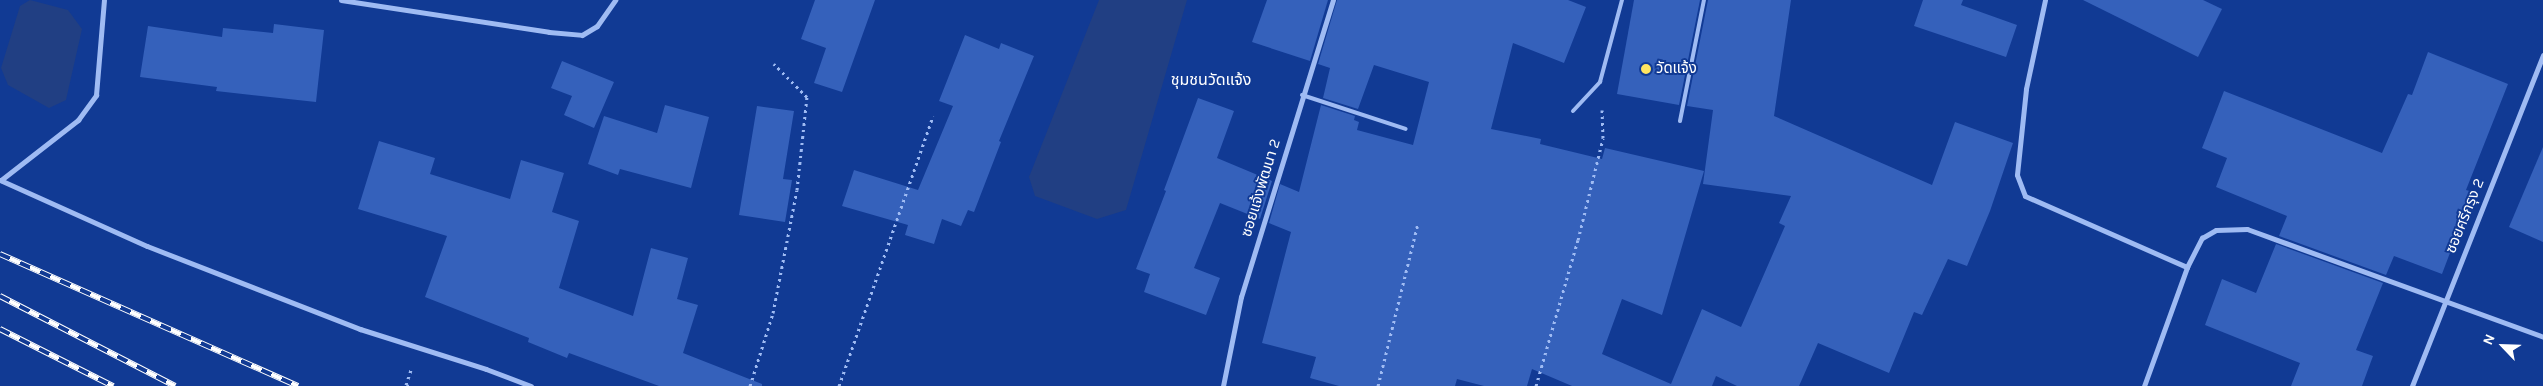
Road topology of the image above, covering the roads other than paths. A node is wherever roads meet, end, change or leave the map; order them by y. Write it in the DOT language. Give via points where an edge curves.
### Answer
graph roads {
  1 [pos="104,0"];
  2 [pos="341,0"];
  3 [pos="615,0"];
  4 [pos="1333,0"];
  5 [pos="1622,0"];
  6 [pos="1704,0"];
  7 [pos="2045,0"];
  8 [pos="2543,55"];
  9 [pos="1302,95"];
  10 [pos="1573,111"];
  11 [pos="1680,121"];
  12 [pos="1406,129"];
  13 [pos="0,180"];
  14 [pos="2186,268"];
  15 [pos="2444,302"];
  16 [pos="2543,337"];
  17 [pos="531,386"];
  18 [pos="1223,386"];
  19 [pos="2144,386"];
  20 [pos="2412,386"];
  1 -- 13 [label="street" via="96,95 78,120"];
  2 -- 3 [label="street" via="582,35 597,26"];
  4 -- 9 [label="street, ซอยแจ้งพัฒนา 2"];
  5 -- 10 [label="lane" via="1600,82"];
  6 -- 11 [label="lane"];
  7 -- 14 [label="street" via="2026,89 2017,175 2025,196"];
  8 -- 15 [label="street, ซอยศรีกรุง 2"];
  9 -- 12 [label="lane"];
  9 -- 18 [label="street, ซอยแจ้งพัฒนา 2" via="1241,297"];
  13 -- 17 [label="street" via="147,246 360,329"];
  14 -- 15 [label="street" via="2202,238 2216,230 2247,229"];
  14 -- 19 [label="street"];
  15 -- 16 [label="street"];
  15 -- 20 [label="street, ซอยศรีกรุง 2"];
}
